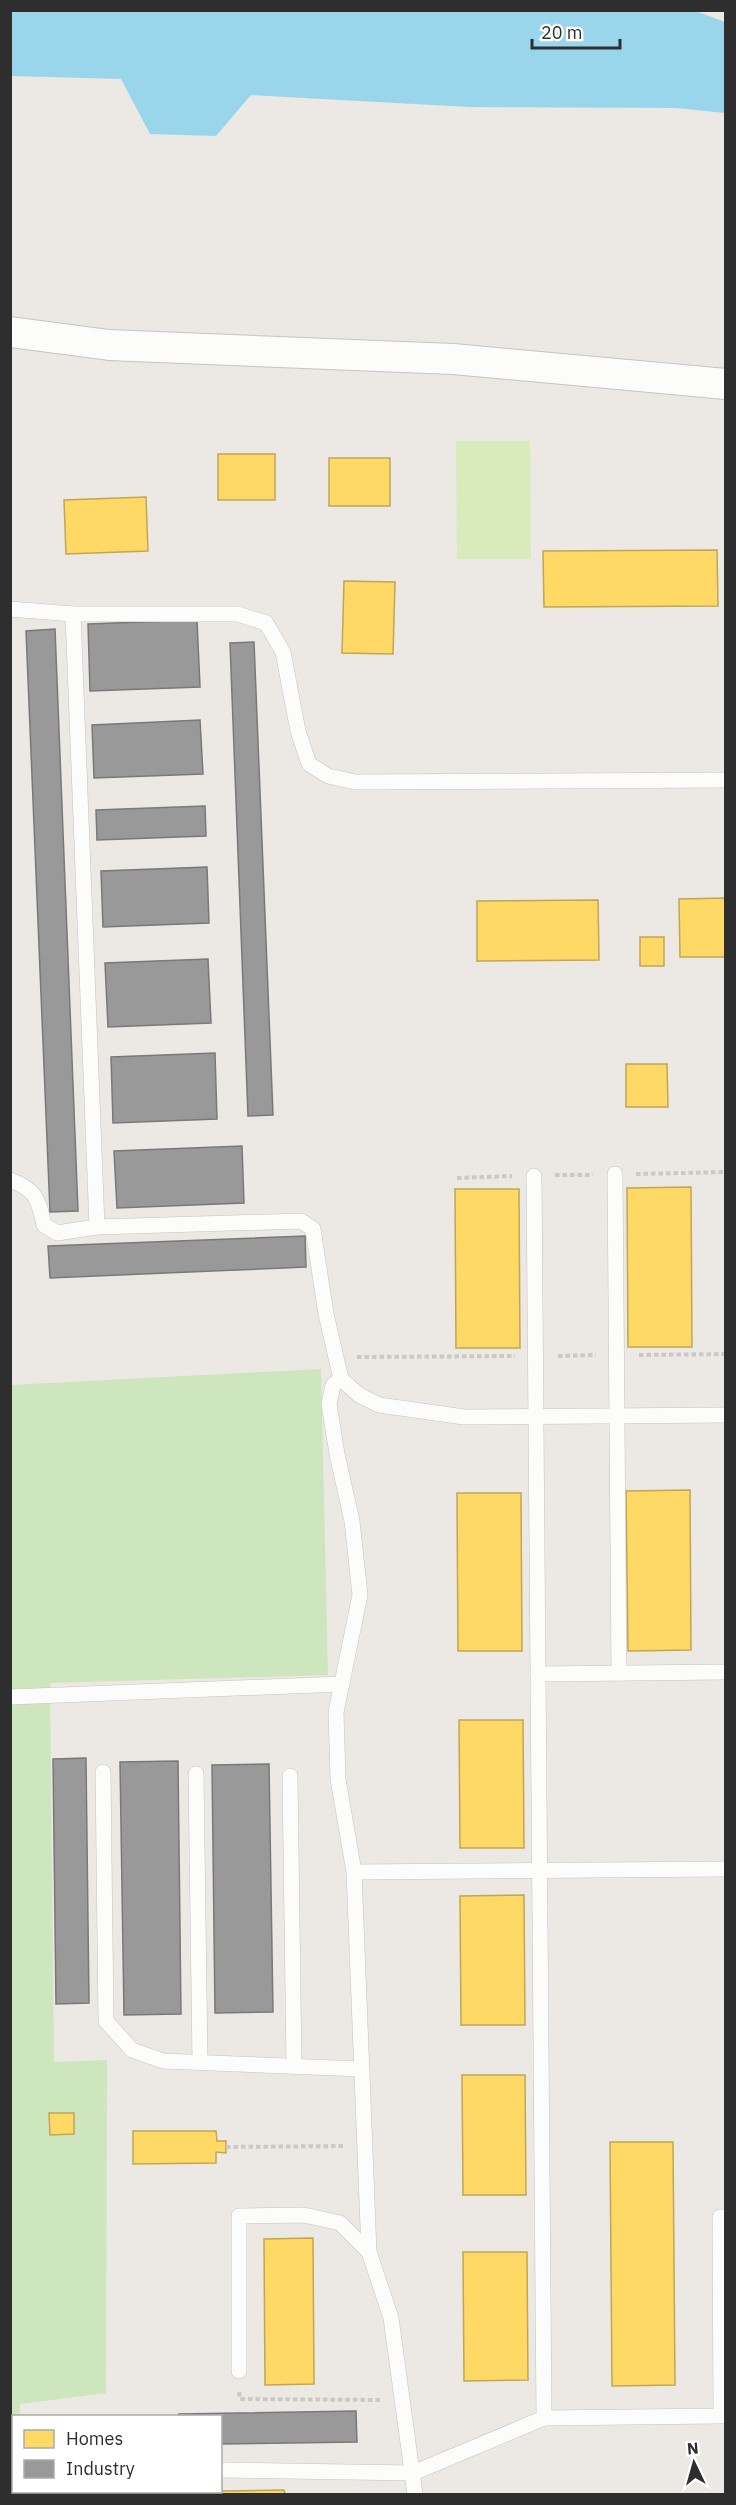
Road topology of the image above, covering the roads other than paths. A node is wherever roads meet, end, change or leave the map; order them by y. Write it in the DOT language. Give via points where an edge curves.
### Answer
graph roads {
  1 [pos="10,332"];
  2 [pos="726,384"];
  3 [pos="10,609"];
  4 [pos="73,614"];
  5 [pos="726,780"];
  6 [pos="615,1174"];
  7 [pos="534,1176"];
  8 [pos="10,1180"];
  9 [pos="96,1227"];
  10 [pos="341,1379"];
  11 [pos="726,1415"];
  12 [pos="617,1416"];
  13 [pos="536,1417"];
  14 [pos="726,1672"];
  15 [pos="619,1673"];
  16 [pos="538,1674"];
  17 [pos="342,1684"];
  18 [pos="10,1697"];
  19 [pos="103,1772"];
  20 [pos="196,1774"];
  21 [pos="290,1776"];
  22 [pos="726,1869"];
  23 [pos="540,1870"];
  24 [pos="354,1872"];
  25 [pos="200,2062"];
  26 [pos="294,2066"];
  27 [pos="362,2069"];
  28 [pos="726,2217"];
  29 [pos="369,2252"];
  30 [pos="239,2371"];
  31 [pos="544,2418"];
  32 [pos="222,2470"];
  33 [pos="413,2473"];
  34 [pos="415,2494"];
  1 -- 2 [label="street" via="109,345 453,359"];
  3 -- 4 [label="lane"];
  4 -- 5 [label="lane" via="238,614 266,623 283,652 298,731 309,764 328,776 356,782"];
  4 -- 9 [label="lane"];
  6 -- 12 [label="lane"];
  7 -- 13 [label="lane"];
  8 -- 9 [label="lane" via="27,1186 38,1198 44,1225 57,1233"];
  9 -- 10 [label="lane" via="301,1221 313,1229"];
  10 -- 13 [label="lane" via="358,1395 379,1405 464,1417"];
  10 -- 17 [label="lane" via="333,1386 329,1404 352,1521 360,1595"];
  11 -- 12 [label="lane"];
  12 -- 13 [label="lane"];
  12 -- 15 [label="lane"];
  13 -- 16 [label="lane"];
  14 -- 15 [label="lane"];
  15 -- 16 [label="lane"];
  16 -- 23 [label="lane"];
  17 -- 18 [label="lane"];
  17 -- 24 [label="lane" via="336,1712 338,1779"];
  19 -- 25 [label="lane" via="106,2021 132,2050 163,2061"];
  20 -- 25 [label="lane"];
  21 -- 26 [label="lane"];
  22 -- 23 [label="lane"];
  23 -- 24 [label="lane"];
  23 -- 31 [label="lane"];
  24 -- 27 [label="lane"];
  25 -- 26 [label="lane"];
  26 -- 27 [label="lane"];
  27 -- 29 [label="lane"];
  28 -- 31 [label="lane" via="720,2217 722,2416"];
  29 -- 30 [label="lane" via="340,2223 304,2215 238,2216"];
  29 -- 33 [label="lane" via="391,2318"];
  31 -- 33 [label="lane"];
  32 -- 33 [label="lane"];
  33 -- 34 [label="lane"];
}
